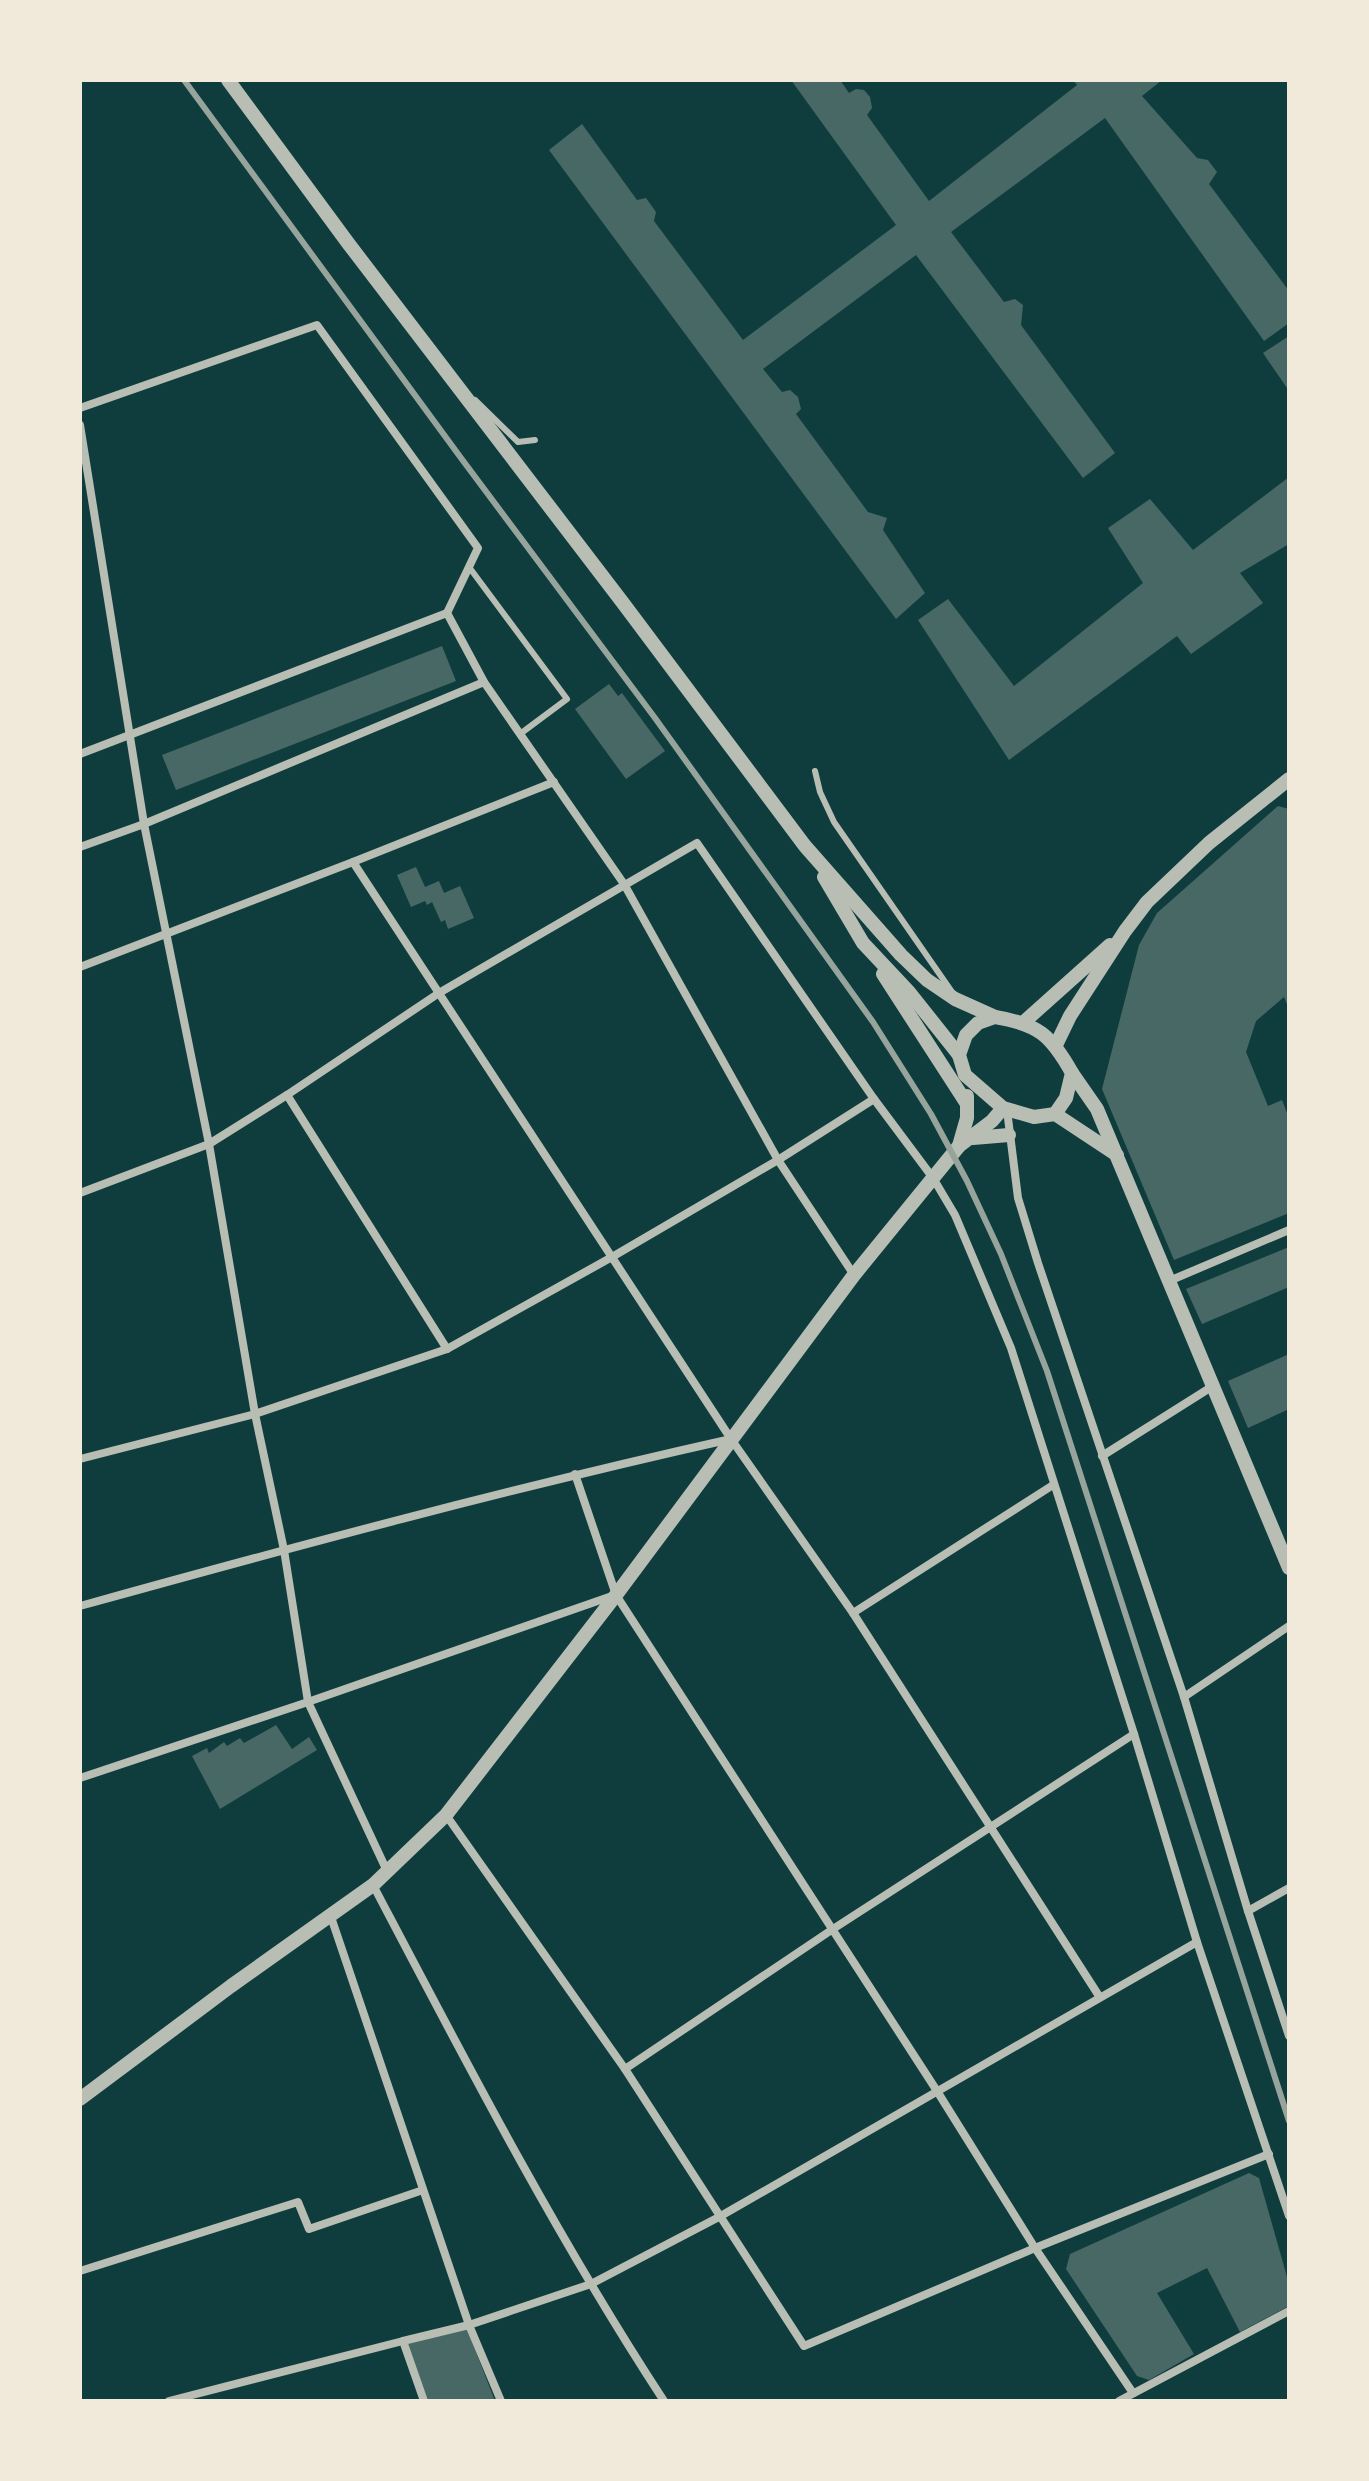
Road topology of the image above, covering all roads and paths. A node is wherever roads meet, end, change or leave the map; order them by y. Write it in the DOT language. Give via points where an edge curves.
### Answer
graph roads {
  1 [pos="228,80"];
  2 [pos="445,371"];
  3 [pos="80,408"];
  4 [pos="80,425"];
  5 [pos="535,440"];
  6 [pos="469,567"];
  7 [pos="447,613"];
  8 [pos="484,682"];
  9 [pos="129,734"];
  10 [pos="520,734"];
  11 [pos="80,754"];
  12 [pos="815,771"];
  13 [pos="1289,779"];
  14 [pos="554,782"];
  15 [pos="144,824"];
  16 [pos="805,846"];
  17 [pos="80,847"];
  18 [pos="353,862"];
  19 [pos="624,884"];
  20 [pos="1125,931"];
  21 [pos="165,934"];
  22 [pos="863,943"];
  23 [pos="80,967"];
  24 [pos="439,993"];
  25 [pos="955,999"];
  26 [pos="995,1017"];
  27 [pos="1024,1022"];
  28 [pos="1056,1045"];
  29 [pos="959,1055"];
  30 [pos="1072,1073"];
  31 [pos="965,1075"];
  32 [pos="287,1095"];
  33 [pos="874,1099"];
  34 [pos="967,1104"];
  35 [pos="1005,1109"];
  36 [pos="1055,1114"];
  37 [pos="1009,1135"];
  38 [pos="964,1142"];
  39 [pos="209,1144"];
  40 [pos="1117,1155"];
  41 [pos="778,1160"];
  42 [pos="933,1178"];
  43 [pos="80,1193"];
  44 [pos="1289,1230"];
  45 [pos="612,1257"];
  46 [pos="854,1275"];
  47 [pos="1169,1281"];
  48 [pos="447,1349"];
  49 [pos="1213,1386"];
  50 [pos="255,1414"];
  51 [pos="731,1439"];
  52 [pos="1102,1456"];
  53 [pos="80,1459"];
  54 [pos="575,1474"];
  55 [pos="1053,1485"];
  56 [pos="1284,1544"];
  57 [pos="284,1550"];
  58 [pos="1289,1568"];
  59 [pos="616,1595"];
  60 [pos="80,1606"];
  61 [pos="853,1613"];
  62 [pos="1289,1626"];
  63 [pos="1184,1697"];
  64 [pos="308,1702"];
  65 [pos="1134,1734"];
  66 [pos="80,1778"];
  67 [pos="446,1815"];
  68 [pos="990,1829"];
  69 [pos="387,1871"];
  70 [pos="373,1885"];
  71 [pos="1289,1888"];
  72 [pos="1248,1911"];
  73 [pos="331,1917"];
  74 [pos="833,1929"];
  75 [pos="1197,1942"];
  76 [pos="1099,1996"];
  77 [pos="1289,2036"];
  78 [pos="625,2069"];
  79 [pos="937,2091"];
  80 [pos="80,2099"];
  81 [pos="1269,2154"];
  82 [pos="423,2190"];
  83 [pos="1289,2216"];
  84 [pos="719,2217"];
  85 [pos="1035,2248"];
  86 [pos="80,2271"];
  87 [pos="591,2284"];
  88 [pos="1289,2311"];
  89 [pos="469,2325"];
  90 [pos="403,2341"];
  91 [pos="1133,2393"];
  92 [pos="169,2401"];
  93 [pos="424,2401"];
  94 [pos="501,2401"];
  95 [pos="664,2401"];
  96 [pos="1119,2401"];
  1 -- 2 [label="street"];
  2 -- 5 [label="lane" via="518,442"];
  2 -- 16 [label="street"];
  3 -- 6 [label="street" via="317,325 478,548"];
  4 -- 9 [label="street"];
  6 -- 7 [label="street"];
  6 -- 10 [label="lane" via="567,699"];
  7 -- 8 [label="street"];
  7 -- 9 [label="street"];
  8 -- 10 [label="street"];
  8 -- 15 [label="street"];
  9 -- 11 [label="street"];
  9 -- 15 [label="street"];
  10 -- 14 [label="street"];
  12 -- 25 [label="lane" via="834,822"];
  13 -- 20 [label="street" via="1209,843 1147,902"];
  14 -- 18 [label="street"];
  14 -- 19 [label="street"];
  15 -- 17 [label="street"];
  15 -- 21 [label="street"];
  16 -- 22 [label="street"];
  16 -- 25 [label="street" via="901,955"];
  18 -- 21 [label="street"];
  18 -- 24 [label="street"];
  19 -- 24 [label="street"];
  19 -- 33 [label="street" via="697,843"];
  19 -- 41 [label="street"];
  20 -- 27 [label="street"];
  20 -- 28 [label="street"];
  21 -- 23 [label="street"];
  21 -- 39 [label="street"];
  22 -- 29 [label="street"];
  22 -- 34 [label="street"];
  24 -- 32 [label="street"];
  24 -- 45 [label="street"];
  25 -- 26 [label="street"];
  26 -- 27 [label="street"];
  26 -- 29 [label="street" via="966,1035"];
  27 -- 28 [label="street"];
  28 -- 30 [label="street"];
  29 -- 31 [label="street"];
  30 -- 36 [label="street" via="1066,1098"];
  30 -- 40 [label="street" via="1097,1109"];
  31 -- 34 [label="street"];
  31 -- 35 [label="street"];
  32 -- 39 [label="street"];
  32 -- 48 [label="street"];
  33 -- 41 [label="street"];
  33 -- 42 [label="street"];
  34 -- 38 [label="street"];
  35 -- 36 [label="street" via="1034,1117"];
  35 -- 37 [label="street"];
  35 -- 38 [label="street"];
  36 -- 40 [label="street"];
  37 -- 38 [label="street"];
  37 -- 52 [label="street" via="1018,1198"];
  38 -- 42 [label="street"];
  39 -- 43 [label="street"];
  39 -- 50 [label="street"];
  40 -- 47 [label="street"];
  41 -- 45 [label="street"];
  41 -- 46 [label="street"];
  42 -- 46 [label="street"];
  42 -- 55 [label="street" via="955,1215 1011,1348"];
  44 -- 47 [label="street"];
  45 -- 48 [label="street"];
  45 -- 51 [label="street"];
  46 -- 51 [label="street"];
  47 -- 49 [label="street"];
  48 -- 50 [label="street"];
  49 -- 52 [label="street"];
  49 -- 56 [label="street"];
  50 -- 53 [label="street"];
  50 -- 57 [label="street"];
  51 -- 54 [label="street"];
  51 -- 59 [label="street"];
  51 -- 61 [label="street"];
  52 -- 63 [label="street"];
  54 -- 57 [label="street"];
  54 -- 59 [label="street"];
  55 -- 61 [label="street"];
  55 -- 65 [label="street"];
  56 -- 58 [label="street"];
  57 -- 60 [label="street"];
  57 -- 64 [label="street"];
  59 -- 64 [label="street"];
  59 -- 67 [label="street"];
  59 -- 74 [label="street"];
  61 -- 68 [label="street"];
  62 -- 63 [label="street"];
  63 -- 72 [label="street"];
  64 -- 66 [label="street"];
  64 -- 69 [label="street"];
  65 -- 68 [label="street"];
  65 -- 75 [label="street"];
  67 -- 69 [label="street"];
  67 -- 78 [label="street"];
  68 -- 74 [label="street"];
  68 -- 76 [label="street"];
  69 -- 70 [label="street"];
  70 -- 73 [label="street"];
  70 -- 87 [label="street"];
  71 -- 72 [label="street"];
  72 -- 77 [label="street"];
  73 -- 80 [label="street"];
  73 -- 82 [label="street"];
  74 -- 78 [label="street"];
  74 -- 79 [label="street"];
  75 -- 76 [label="street"];
  75 -- 81 [label="street"];
  76 -- 79 [label="street"];
  78 -- 84 [label="street"];
  79 -- 84 [label="street"];
  79 -- 85 [label="street"];
  81 -- 83 [label="street"];
  81 -- 85 [label="street"];
  82 -- 86 [label="street" via="309,2229 298,2202"];
  82 -- 89 [label="street"];
  84 -- 85 [label="street" via="804,2346"];
  84 -- 87 [label="street"];
  85 -- 91 [label="street"];
  87 -- 89 [label="street"];
  87 -- 95 [label="street"];
  88 -- 91 [label="street"];
  89 -- 90 [label="street"];
  89 -- 94 [label="street"];
  90 -- 92 [label="street"];
  90 -- 93 [label="street"];
  91 -- 96 [label="street"];
}
